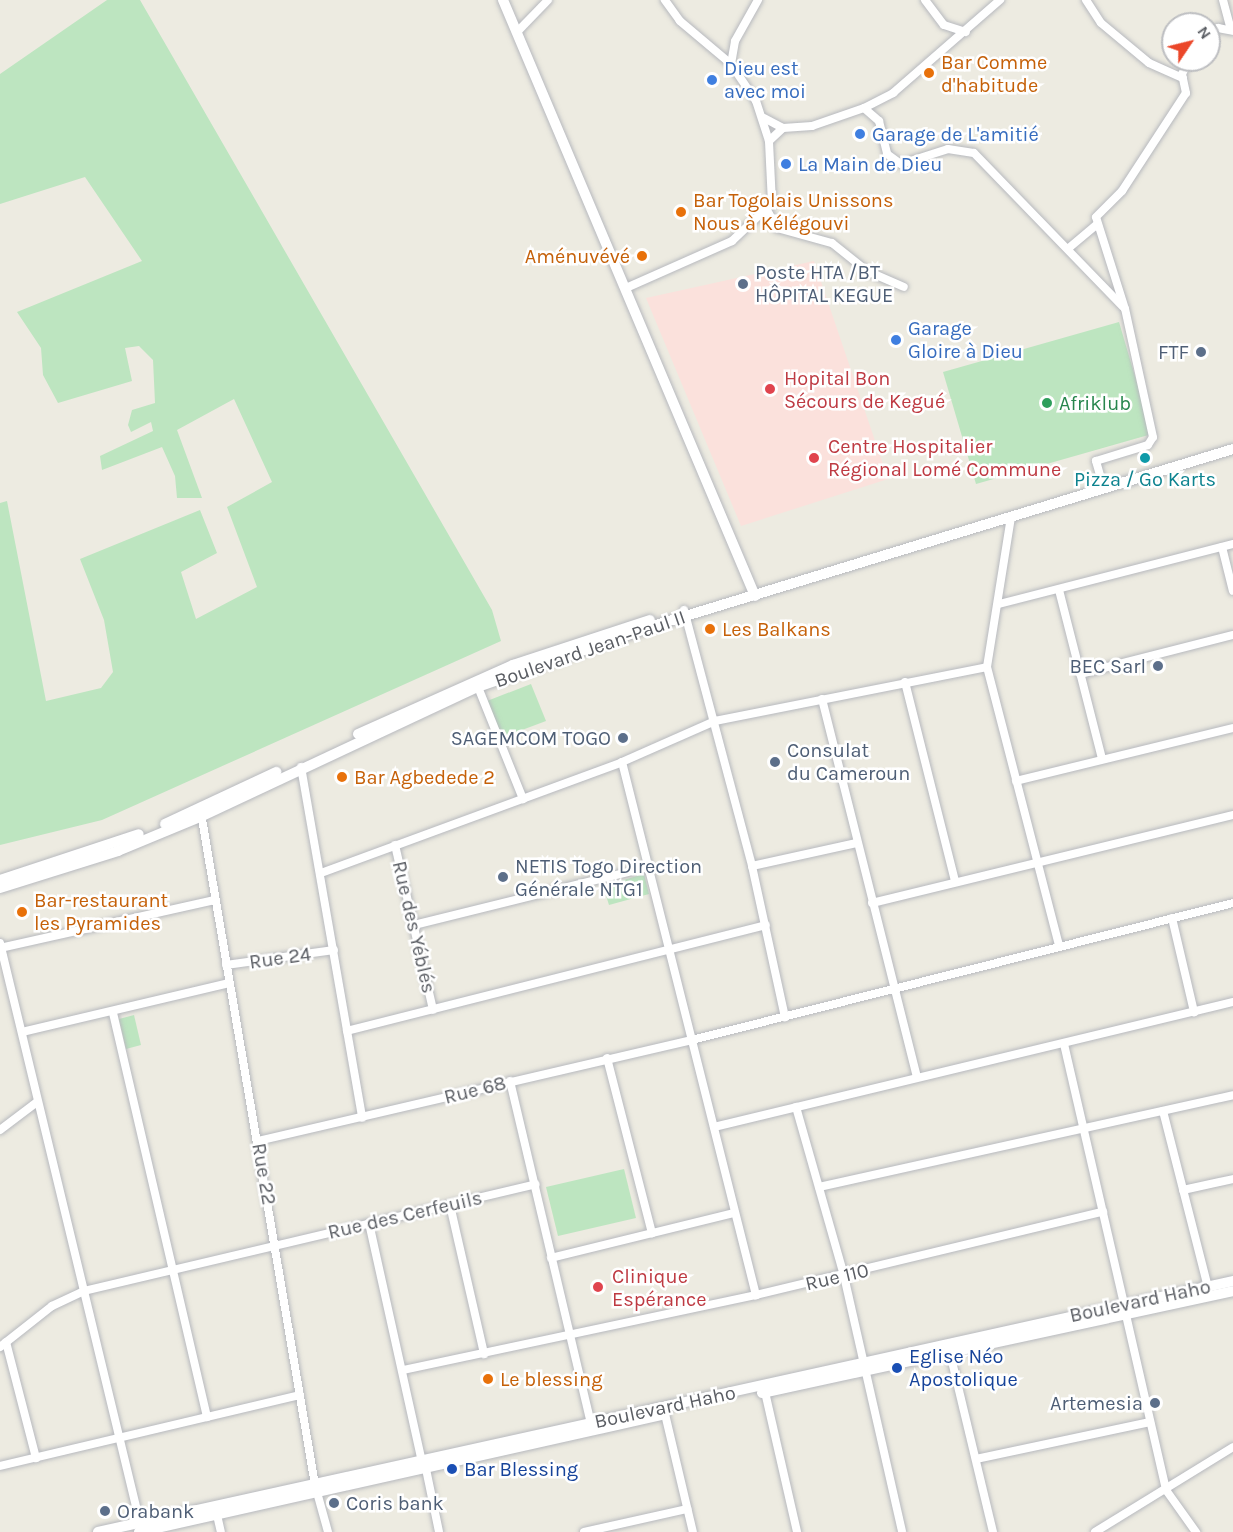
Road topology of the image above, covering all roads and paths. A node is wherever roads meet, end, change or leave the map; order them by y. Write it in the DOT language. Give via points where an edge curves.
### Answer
graph roads {
  1 [pos="503,0"];
  2 [pos="548,0"];
  3 [pos="665,0"];
  4 [pos="758,0"];
  5 [pos="925,0"];
  6 [pos="1000,0"];
  7 [pos="1086,0"];
  8 [pos="1223,0"];
  9 [pos="1232,30"];
  10 [pos="518,31"];
  11 [pos="966,32"];
  12 [pos="731,64"];
  13 [pos="1185,72"];
  14 [pos="1183,78"];
  15 [pos="864,108"];
  16 [pos="764,118"];
  17 [pos="783,128"];
  18 [pos="768,141"];
  19 [pos="767,210"];
  20 [pos="1096,225"];
  21 [pos="1070,247"];
  22 [pos="904,286"];
  23 [pos="626,288"];
  24 [pos="1125,309"];
  25 [pos="1233,442"];
  26 [pos="1233,449"];
  27 [pos="1102,482"];
  28 [pos="1011,517"];
  29 [pos="1233,544"];
  30 [pos="1222,547"];
  31 [pos="1059,590"];
  32 [pos="1233,591"];
  33 [pos="752,593"];
  34 [pos="999,604"];
  35 [pos="685,613"];
  36 [pos="1233,636"];
  37 [pos="987,667"];
  38 [pos="1080,674"];
  39 [pos="904,682"];
  40 [pos="478,687"];
  41 [pos="822,699"];
  42 [pos="715,721"];
  43 [pos="1233,728"];
  44 [pos="1102,759"];
  45 [pos="622,762"];
  46 [pos="301,767"];
  47 [pos="1016,781"];
  48 [pos="523,800"];
  49 [pos="201,812"];
  50 [pos="1233,815"];
  51 [pos="857,843"];
  52 [pos="395,845"];
  53 [pos="1037,861"];
  54 [pos="752,866"];
  55 [pos="649,867"];
  56 [pos="321,873"];
  57 [pos="0,881"];
  58 [pos="955,881"];
  59 [pos="0,888"];
  60 [pos="215,900"];
  61 [pos="872,903"];
  62 [pos="1233,903"];
  63 [pos="1172,918"];
  64 [pos="414,925"];
  65 [pos="766,925"];
  66 [pos="1059,946"];
  67 [pos="0,947"];
  68 [pos="334,950"];
  69 [pos="670,950"];
  70 [pos="226,965"];
  71 [pos="229,983"];
  72 [pos="893,988"];
  73 [pos="1233,1002"];
  74 [pos="433,1010"];
  75 [pos="1194,1012"];
  76 [pos="113,1013"];
  77 [pos="785,1017"];
  78 [pos="347,1031"];
  79 [pos="22,1032"];
  80 [pos="692,1040"];
  81 [pos="1064,1044"];
  82 [pos="607,1058"];
  83 [pos="917,1077"];
  84 [pos="510,1081"];
  85 [pos="1233,1095"];
  86 [pos="38,1102"];
  87 [pos="796,1107"];
  88 [pos="1162,1111"];
  89 [pos="362,1118"];
  90 [pos="714,1127"];
  91 [pos="1083,1129"];
  92 [pos="0,1130"];
  93 [pos="258,1141"];
  94 [pos="1233,1179"];
  95 [pos="535,1184"];
  96 [pos="819,1187"];
  97 [pos="1183,1190"];
  98 [pos="450,1205"];
  99 [pos="1103,1212"];
  100 [pos="734,1213"];
  101 [pos="369,1223"];
  102 [pos="652,1233"];
  103 [pos="276,1244"];
  104 [pos="551,1258"];
  105 [pos="174,1269"];
  106 [pos="844,1276"];
  107 [pos="1233,1281"];
  108 [pos="1208,1287"];
  109 [pos="84,1291"];
  110 [pos="1233,1291"];
  111 [pos="756,1295"];
  112 [pos="1125,1310"];
  113 [pos="569,1336"];
  114 [pos="3,1345"];
  115 [pos="950,1353"];
  116 [pos="484,1354"];
  117 [pos="862,1367"];
  118 [pos="403,1370"];
  119 [pos="765,1392"];
  120 [pos="300,1395"];
  121 [pos="665,1414"];
  122 [pos="207,1416"];
  123 [pos="1150,1422"];
  124 [pos="592,1427"];
  125 [pos="121,1438"];
  126 [pos="1233,1447"];
  127 [pos="36,1458"];
  128 [pos="976,1459"];
  129 [pos="424,1465"];
  130 [pos="0,1466"];
  131 [pos="316,1490"];
  132 [pos="1166,1490"];
  133 [pos="687,1509"];
  134 [pos="217,1515"];
  135 [pos="140,1528"];
  136 [pos="604,1530"];
  137 [pos="98,1532"];
  138 [pos="221,1532"];
  139 [pos="328,1532"];
  140 [pos="439,1532"];
  141 [pos="584,1532"];
  142 [pos="693,1532"];
  143 [pos="797,1532"];
  144 [pos="902,1532"];
  145 [pos="993,1532"];
  146 [pos="1095,1532"];
  147 [pos="1196,1532"];
  1 -- 10 [label="main road"];
  2 -- 10 [label="street"];
  3 -- 12 [label="street" via="680,21"];
  4 -- 12 [label="street" via="735,41"];
  5 -- 11 [label="street" via="944,25"];
  6 -- 11 [label="street"];
  7 -- 14 [label="street" via="1101,23 1149,63"];
  8 -- 9 [label="street"];
  10 -- 23 [label="main road"];
  11 -- 15 [label="street" via="892,93"];
  12 -- 16 [label="street"];
  13 -- 14 [label="street"];
  14 -- 20 [label="street" via="1186,93 1122,191 1097,212"];
  15 -- 17 [label="street" via="812,126"];
  15 -- 21 [label="street" via="879,122 892,160 909,164 948,149 966,149"];
  16 -- 17 [label="street"];
  16 -- 18 [label="street"];
  17 -- 18 [label="street"];
  18 -- 19 [label="street" via="773,190"];
  19 -- 22 [label="street" via="777,228 832,243 867,272"];
  19 -- 23 [label="street" via="732,241"];
  20 -- 21 [label="street"];
  20 -- 24 [label="street"];
  21 -- 24 [label="street"];
  23 -- 33 [label="main road"];
  24 -- 27 [label="street" via="1153,437 1148,445 1096,461"];
  25 -- 27 [label="main road, Boulevard Jean-Paul II"];
  26 -- 28 [label="main road, Boulevard Jean-Paul II"];
  27 -- 33 [label="main road, Boulevard Jean-Paul II"];
  28 -- 33 [label="main road, Boulevard Jean-Paul II"];
  28 -- 34 [label="street"];
  29 -- 30 [label="street"];
  30 -- 31 [label="street"];
  30 -- 32 [label="street"];
  31 -- 34 [label="street"];
  31 -- 38 [label="street"];
  33 -- 35 [label="main road, Boulevard Jean-Paul II"];
  34 -- 37 [label="street"];
  35 -- 40 [label="main road, Boulevard Jean-Paul II"];
  35 -- 42 [label="street"];
  35 -- 49 [label="main road, Boulevard Jean-Paul II" via="435,696"];
  36 -- 38 [label="street"];
  37 -- 39 [label="street"];
  37 -- 47 [label="street"];
  38 -- 44 [label="street"];
  39 -- 41 [label="street"];
  39 -- 58 [label="street"];
  40 -- 46 [label="main road, Boulevard Jean-Paul II"];
  40 -- 48 [label="street"];
  41 -- 42 [label="street"];
  41 -- 51 [label="street"];
  42 -- 45 [label="street"];
  42 -- 54 [label="street"];
  43 -- 44 [label="street"];
  44 -- 47 [label="street"];
  45 -- 48 [label="street"];
  45 -- 55 [label="street"];
  46 -- 49 [label="main road, Boulevard Jean-Paul II"];
  46 -- 56 [label="street"];
  47 -- 53 [label="street"];
  48 -- 52 [label="street"];
  49 -- 57 [label="main road, Boulevard Jean-Paul II"];
  49 -- 59 [label="main road, Boulevard Jean-Paul II" via="118,850"];
  49 -- 60 [label="street, Rue 22"];
  50 -- 53 [label="street"];
  51 -- 54 [label="street"];
  51 -- 61 [label="street"];
  52 -- 56 [label="street"];
  52 -- 64 [label="street, Rue des Yéblés"];
  53 -- 58 [label="street"];
  53 -- 66 [label="street"];
  54 -- 65 [label="street"];
  55 -- 64 [label="street"];
  55 -- 69 [label="street"];
  56 -- 68 [label="street"];
  58 -- 61 [label="street"];
  60 -- 67 [label="street"];
  60 -- 70 [label="street, Rue 22"];
  61 -- 72 [label="street"];
  62 -- 63 [label="street, Rue 68"];
  63 -- 66 [label="street, Rue 68"];
  63 -- 75 [label="street"];
  64 -- 74 [label="street, Rue des Yéblés"];
  65 -- 69 [label="street"];
  65 -- 77 [label="street"];
  66 -- 72 [label="street, Rue 68"];
  67 -- 79 [label="street"];
  68 -- 70 [label="street, Rue 24"];
  68 -- 78 [label="street"];
  69 -- 74 [label="street"];
  69 -- 80 [label="street"];
  70 -- 71 [label="street, Rue 22"];
  71 -- 76 [label="street"];
  71 -- 93 [label="street, Rue 22"];
  72 -- 77 [label="street, Rue 68"];
  72 -- 83 [label="street"];
  73 -- 75 [label="street"];
  74 -- 78 [label="street"];
  75 -- 81 [label="street"];
  76 -- 79 [label="street"];
  76 -- 105 [label="street"];
  77 -- 80 [label="street, Rue 68"];
  78 -- 89 [label="street"];
  79 -- 86 [label="street"];
  80 -- 82 [label="street, Rue 68"];
  80 -- 90 [label="street"];
  81 -- 83 [label="street"];
  81 -- 91 [label="street"];
  82 -- 84 [label="street, Rue 68"];
  82 -- 102 [label="street"];
  83 -- 87 [label="street"];
  84 -- 89 [label="street, Rue 68"];
  84 -- 95 [label="street"];
  85 -- 88 [label="street"];
  86 -- 92 [label="street"];
  86 -- 109 [label="street"];
  87 -- 90 [label="street"];
  87 -- 96 [label="street"];
  88 -- 91 [label="street"];
  88 -- 97 [label="street"];
  89 -- 93 [label="street, Rue 68"];
  90 -- 100 [label="street"];
  91 -- 96 [label="street"];
  91 -- 99 [label="street"];
  93 -- 103 [label="street, Rue 22"];
  94 -- 97 [label="street"];
  95 -- 98 [label="street, Rue des Cerfeuils"];
  95 -- 104 [label="street"];
  96 -- 106 [label="street"];
  97 -- 108 [label="street"];
  98 -- 101 [label="street, Rue des Cerfeuils"];
  98 -- 116 [label="street"];
  99 -- 106 [label="street, Rue 110"];
  99 -- 112 [label="street"];
  100 -- 102 [label="street"];
  100 -- 111 [label="street"];
  101 -- 103 [label="street, Rue des Cerfeuils"];
  101 -- 118 [label="street"];
  102 -- 104 [label="street"];
  103 -- 105 [label="street, Rue des Cerfeuils"];
  103 -- 120 [label="street, Rue 22"];
  104 -- 113 [label="street"];
  105 -- 109 [label="street, Rue des Cerfeuils"];
  105 -- 122 [label="street"];
  106 -- 111 [label="street, Rue 110"];
  106 -- 117 [label="street"];
  107 -- 108 [label="main road, Boulevard Haho"];
  108 -- 112 [label="main road, Boulevard Haho"];
  109 -- 114 [label="street, Rue des Cerfeuils" via="52,1306"];
  109 -- 125 [label="street"];
  110 -- 112 [label="main road, Boulevard Haho"];
  111 -- 113 [label="street, Rue 110"];
  112 -- 115 [label="main road, Boulevard Haho"];
  112 -- 117 [label="main road, Boulevard Haho"];
  112 -- 123 [label="street"];
  113 -- 116 [label="street, Rue 110"];
  113 -- 124 [label="street"];
  114 -- 127 [label="street"];
  115 -- 117 [label="main road, Boulevard Haho"];
  115 -- 128 [label="street"];
  116 -- 118 [label="street, Rue 110"];
  117 -- 119 [label="main road, Boulevard Haho"];
  117 -- 124 [label="main road, Boulevard Haho"];
  117 -- 144 [label="street"];
  118 -- 129 [label="street"];
  119 -- 121 [label="main road, Boulevard Haho"];
  119 -- 143 [label="street"];
  120 -- 122 [label="street"];
  120 -- 131 [label="street, Rue 22"];
  121 -- 124 [label="main road, Boulevard Haho"];
  121 -- 133 [label="street"];
  122 -- 125 [label="street"];
  123 -- 128 [label="street"];
  123 -- 132 [label="street"];
  124 -- 129 [label="main road, Boulevard Haho"];
  125 -- 127 [label="street"];
  125 -- 135 [label="street"];
  126 -- 132 [label="street"];
  127 -- 130 [label="street"];
  128 -- 145 [label="street"];
  129 -- 131 [label="main road, Boulevard Haho"];
  129 -- 140 [label="street"];
  131 -- 134 [label="main road, Boulevard Haho"];
  131 -- 135 [label="main road, Boulevard Haho"];
  131 -- 139 [label="street, Rue 22"];
  132 -- 146 [label="street"];
  132 -- 147 [label="street"];
  133 -- 136 [label="street"];
  133 -- 142 [label="street"];
  134 -- 135 [label="main road, Boulevard Haho"];
  134 -- 138 [label="street"];
  135 -- 137 [label="main road, Boulevard Haho"];
  136 -- 141 [label="street"];
}
